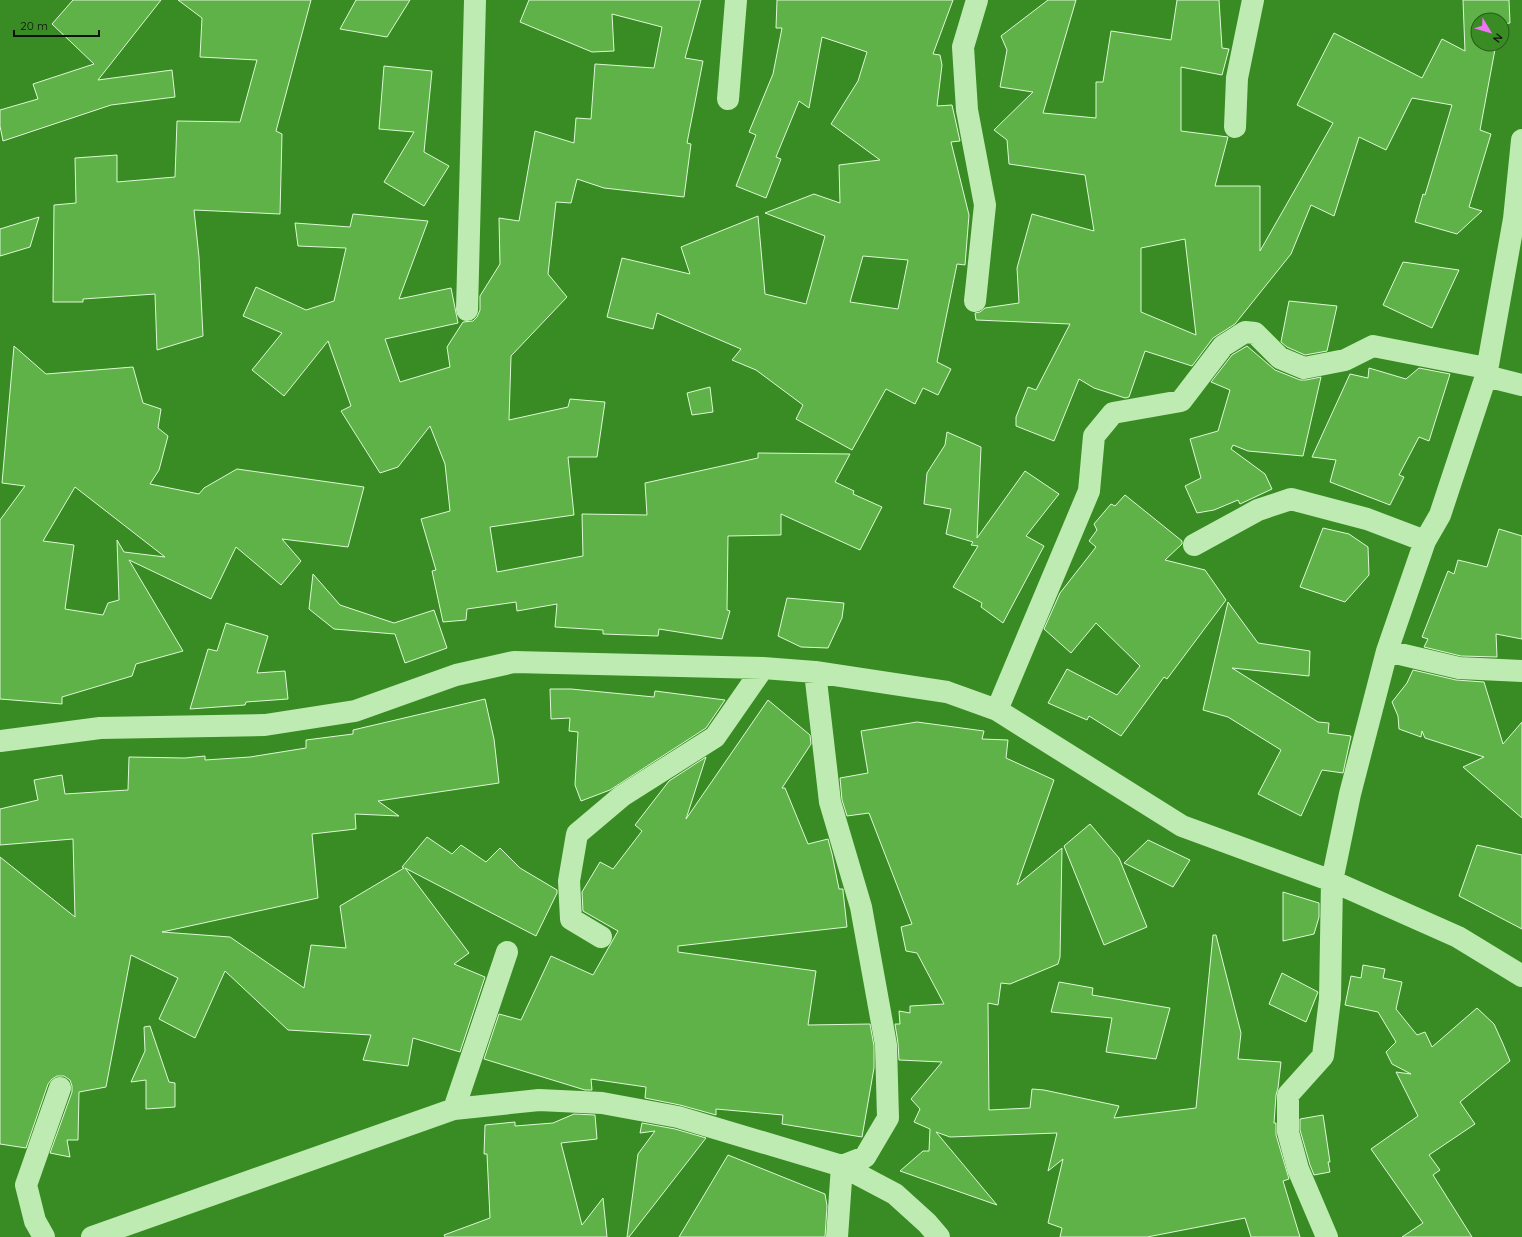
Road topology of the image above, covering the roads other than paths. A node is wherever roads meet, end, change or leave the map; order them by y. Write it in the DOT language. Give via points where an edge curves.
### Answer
graph roads {
  1 [pos="475,0"];
  2 [pos="736,0"];
  3 [pos="977,0"];
  4 [pos="1253,0"];
  5 [pos="728,99"];
  6 [pos="1235,127"];
  7 [pos="1522,140"];
  8 [pos="976,301"];
  9 [pos="467,310"];
  10 [pos="1486,372"];
  11 [pos="1522,385"];
  12 [pos="1425,541"];
  13 [pos="1194,545"];
  14 [pos="1387,651"];
  15 [pos="763,668"];
  16 [pos="1522,671"];
  17 [pos="815,672"];
  18 [pos="997,710"];
  19 [pos="0,741"];
  20 [pos="1332,881"];
  21 [pos="601,937"];
  22 [pos="507,952"];
  23 [pos="1522,976"];
  24 [pos="60,1088"];
  25 [pos="454,1109"];
  26 [pos="842,1166"];
  27 [pos="44,1237"];
  28 [pos="92,1237"];
  29 [pos="837,1237"];
  30 [pos="939,1237"];
  31 [pos="1327,1237"];
  1 -- 9 [label="street"];
  2 -- 5 [label="street"];
  3 -- 8 [label="street" via="963,47 967,110 985,205"];
  4 -- 6 [label="street" via="1237,78"];
  7 -- 10 [label="street" via="1514,219"];
  10 -- 11 [label="street"];
  10 -- 12 [label="street" via="1440,515"];
  10 -- 18 [label="street" via="1374,346 1345,360 1304,368 1280,358 1255,333 1245,332 1223,346 1181,401 1113,414 1094,436 1089,491"];
  12 -- 13 [label="street" via="1367,519 1291,499 1258,510"];
  12 -- 14 [label="street"];
  14 -- 16 [label="street" via="1459,668"];
  14 -- 20 [label="street" via="1350,794"];
  15 -- 17 [label="street"];
  15 -- 19 [label="street" via="514,662 456,675 355,711 265,725 100,728"];
  15 -- 21 [label="street" via="715,737 622,796 577,834 569,881 571,919"];
  17 -- 18 [label="street" via="947,692"];
  17 -- 26 [label="street" via="830,802 861,906 886,1045 888,1118 865,1157"];
  18 -- 20 [label="street" via="1182,826"];
  20 -- 23 [label="street" via="1458,937"];
  20 -- 31 [label="street" via="1330,999 1323,1056 1288,1095 1288,1132 1298,1170"];
  22 -- 25 [label="street"];
  24 -- 27 [label="street" via="26,1185 35,1221"];
  25 -- 26 [label="street" via="539,1100 602,1103 678,1117"];
  25 -- 28 [label="street"];
  26 -- 29 [label="street"];
  26 -- 30 [label="street" via="895,1194"];
}
